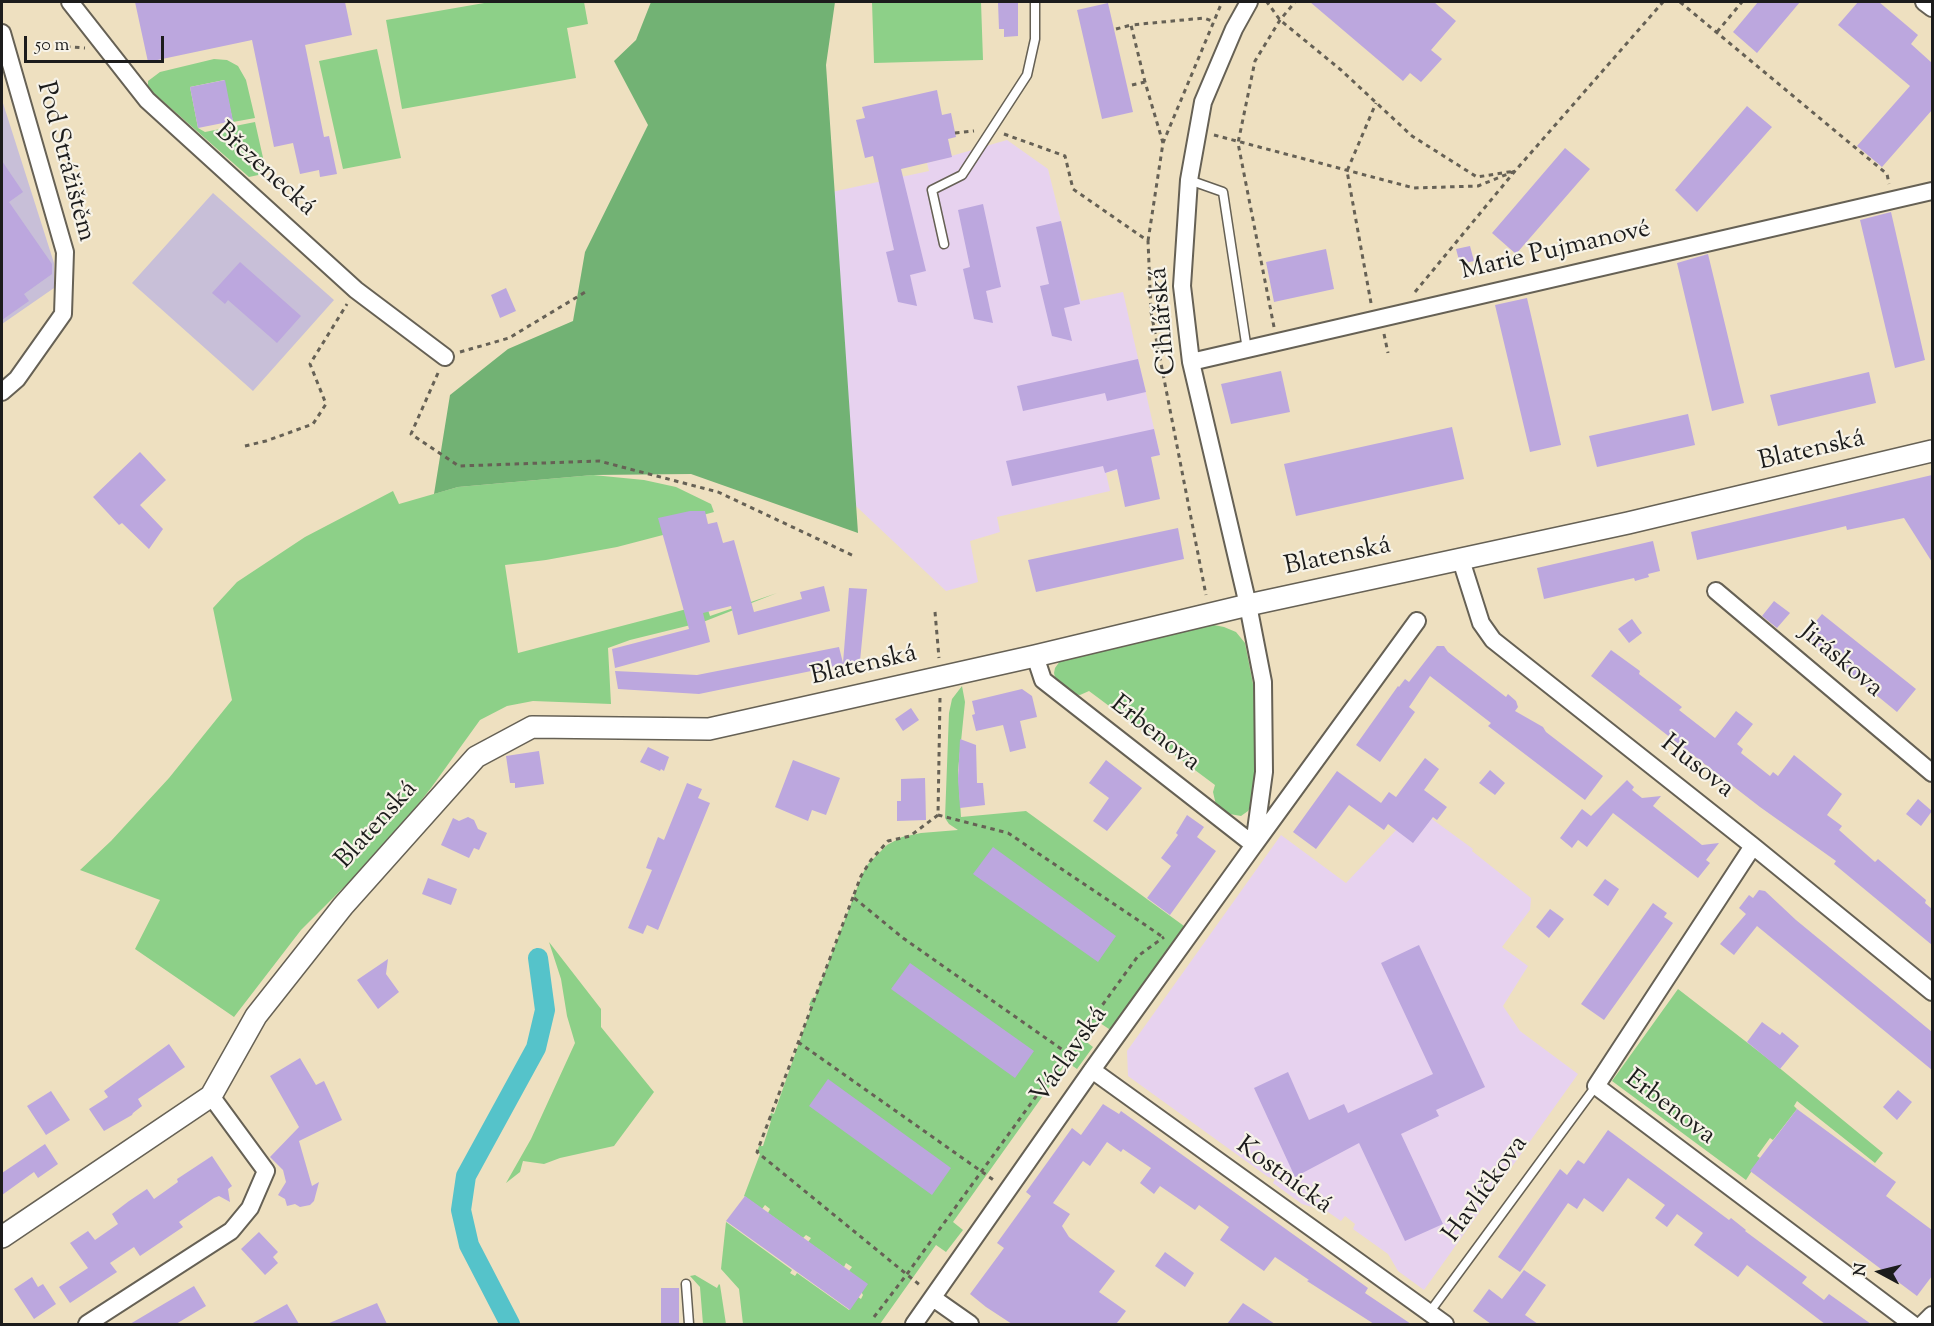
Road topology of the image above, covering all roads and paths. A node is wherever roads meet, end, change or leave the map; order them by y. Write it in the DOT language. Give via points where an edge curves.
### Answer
graph roads {
  1 [pos="70,2"];
  2 [pos="1035,2"];
  3 [pos="1222,2"];
  4 [pos="1249,2"];
  5 [pos="1266,2"];
  6 [pos="1295,2"];
  7 [pos="1663,2"];
  8 [pos="1680,2"];
  9 [pos="1742,2"];
  10 [pos="1924,2"];
  11 [pos="1932,8"];
  12 [pos="1280,20"];
  13 [pos="1212,21"];
  14 [pos="1131,25"];
  15 [pos="1116,29"];
  16 [pos="1717,32"];
  17 [pos="2,33"];
  18 [pos="1145,82"];
  19 [pos="1132,85"];
  20 [pos="1376,103"];
  21 [pos="992,130"];
  22 [pos="1198,130"];
  23 [pos="955,133"];
  24 [pos="1163,142"];
  25 [pos="1238,143"];
  26 [pos="1347,171"];
  27 [pos="1515,171"];
  28 [pos="1189,180"];
  29 [pos="1932,191"];
  30 [pos="1890,201"];
  31 [pos="1148,241"];
  32 [pos="944,244"];
  33 [pos="356,290"];
  34 [pos="587,291"];
  35 [pos="1412,311"];
  36 [pos="1374,320"];
  37 [pos="1385,338"];
  38 [pos="1277,342"];
  39 [pos="1247,350"];
  40 [pos="1388,353"];
  41 [pos="445,357"];
  42 [pos="1191,362"];
  43 [pos="2,392"];
  44 [pos="245,446"];
  45 [pos="1932,451"];
  46 [pos="854,556"];
  47 [pos="1461,560"];
  48 [pos="1716,591"];
  49 [pos="1248,605"];
  50 [pos="935,612"];
  51 [pos="1209,614"];
  52 [pos="1417,621"];
  53 [pos="1035,656"];
  54 [pos="940,677"];
  55 [pos="1932,773"];
  56 [pos="938,815"];
  57 [pos="1254,845"];
  58 [pos="1753,846"];
  59 [pos="853,897"];
  60 [pos="1164,938"];
  61 [pos="1179,948"];
  62 [pos="1932,992"];
  63 [pos="798,1042"];
  64 [pos="1066,1053"];
  65 [pos="1092,1071"];
  66 [pos="1596,1086"];
  67 [pos="211,1096"];
  68 [pos="981,1171"];
  69 [pos="1008,1190"];
  70 [pos="2,1237"];
  71 [pos="907,1274"];
  72 [pos="686,1284"];
  73 [pos="933,1297"];
  74 [pos="1932,1315"];
  75 [pos="874,1317"];
  76 [pos="1424,1319"];
  77 [pos="87,1324"];
  78 [pos="689,1324"];
  79 [pos="914,1324"];
  80 [pos="970,1324"];
  81 [pos="1445,1324"];
  82 [pos="1912,1324"];
  83 [pos="1923,1324"];
  1 -- 33 [label="street, Březenecká" via="147,100"];
  2 -- 21 [label="lane" via="1035,39 1027,75"];
  3 -- 13 [label="path"];
  4 -- 22 [label="street, Cihlářská" via="1203,102"];
  5 -- 12 [label="path"];
  6 -- 12 [label="path"];
  7 -- 27 [label="path"];
  8 -- 16 [label="path"];
  9 -- 16 [label="path"];
  10 -- 11 [label="street"];
  12 -- 20 [label="path"];
  12 -- 25 [label="path" via="1255,61"];
  13 -- 14 [label="path" via="1204,18"];
  13 -- 24 [label="path"];
  14 -- 15 [label="path"];
  14 -- 18 [label="path"];
  16 -- 30 [label="path" via="1887,174"];
  17 -- 43 [label="street, Pod Strážištěm" via="65,252 63,314 17,379"];
  18 -- 19 [label="path"];
  18 -- 24 [label="path"];
  20 -- 26 [label="path"];
  20 -- 27 [label="path" via="1412,136 1477,177"];
  21 -- 23 [label="path"];
  21 -- 31 [label="path" via="1065,156 1073,189"];
  21 -- 32 [label="lane" via="962,175 932,190"];
  22 -- 25 [label="path"];
  22 -- 28 [label="street, Cihlářská"];
  24 -- 31 [label="path"];
  25 -- 26 [label="path"];
  25 -- 38 [label="path"];
  26 -- 27 [label="path" via="1414,189 1478,186"];
  26 -- 36 [label="path"];
  27 -- 35 [label="path" via="1413,294"];
  28 -- 39 [label="lane" via="1223,192"];
  28 -- 42 [label="street, Cihlářská" via="1182,286"];
  29 -- 30 [label="street, Marie Pujmanové"];
  30 -- 35 [label="street, Marie Pujmanové"];
  31 -- 51 [label="path" via="1151,312"];
  33 -- 41 [label="street, Březenecká"];
  33 -- 44 [label="path" via="310,364 326,404 313,424"];
  34 -- 41 [label="path" via="509,338"];
  35 -- 36 [label="street, Marie Pujmanové"];
  36 -- 38 [label="street, Marie Pujmanové"];
  37 -- 40 [label="path"];
  38 -- 39 [label="street, Marie Pujmanové"];
  39 -- 42 [label="street, Marie Pujmanové"];
  41 -- 46 [label="path" via="411,434 459,466 599,461 718,492"];
  42 -- 49 [label="street, Cihlářská"];
  45 -- 47 [label="street, Blatenská"];
  47 -- 49 [label="street, Blatenská"];
  47 -- 58 [label="street, Husova" via="1481,623 1493,640"];
  48 -- 55 [label="street, Jiráskova"];
  49 -- 51 [label="street, Blatenská"];
  49 -- 57 [label="street, Václavská" via="1263,682 1264,772"];
  50 -- 54 [label="path"];
  51 -- 53 [label="street, Blatenská"];
  52 -- 57 [label="street, Václavská"];
  53 -- 54 [label="street, Blatenská"];
  53 -- 57 [label="street, Erbenova" via="1043,680"];
  54 -- 56 [label="path"];
  54 -- 67 [label="street, Blatenská" via="709,729 532,727 476,757 343,906 256,1016"];
  56 -- 59 [label="path" via="909,836 888,841 871,860"];
  56 -- 60 [label="path" via="1008,833"];
  57 -- 61 [label="street, Václavská"];
  58 -- 62 [label="street, Husova"];
  58 -- 66 [label="street, Erbenova"];
  59 -- 63 [label="path"];
  59 -- 64 [label="path" via="903,938"];
  60 -- 61 [label="path"];
  60 -- 64 [label="path" via="1138,956"];
  61 -- 65 [label="street, Václavská"];
  63 -- 68 [label="path"];
  63 -- 71 [label="path" via="757,1152"];
  64 -- 65 [label="path"];
  64 -- 68 [label="path"];
  65 -- 69 [label="street, Václavská"];
  65 -- 76 [label="street, Kostnická"];
  66 -- 76 [label="lane, Havlíčkova"];
  66 -- 82 [label="street, Erbenova"];
  67 -- 70 [label="street, Blatenská"];
  67 -- 77 [label="street" via="266,1172 250,1208 231,1231"];
  68 -- 69 [label="path"];
  68 -- 71 [label="path"];
  69 -- 73 [label="street, Václavská"];
  71 -- 73 [label="path"];
  71 -- 75 [label="path"];
  72 -- 78 [label="lane"];
  73 -- 79 [label="street, Václavská"];
  73 -- 80 [label="street"];
  74 -- 83 [label="street"];
  76 -- 81 [label="street, Kostnická"];
}
